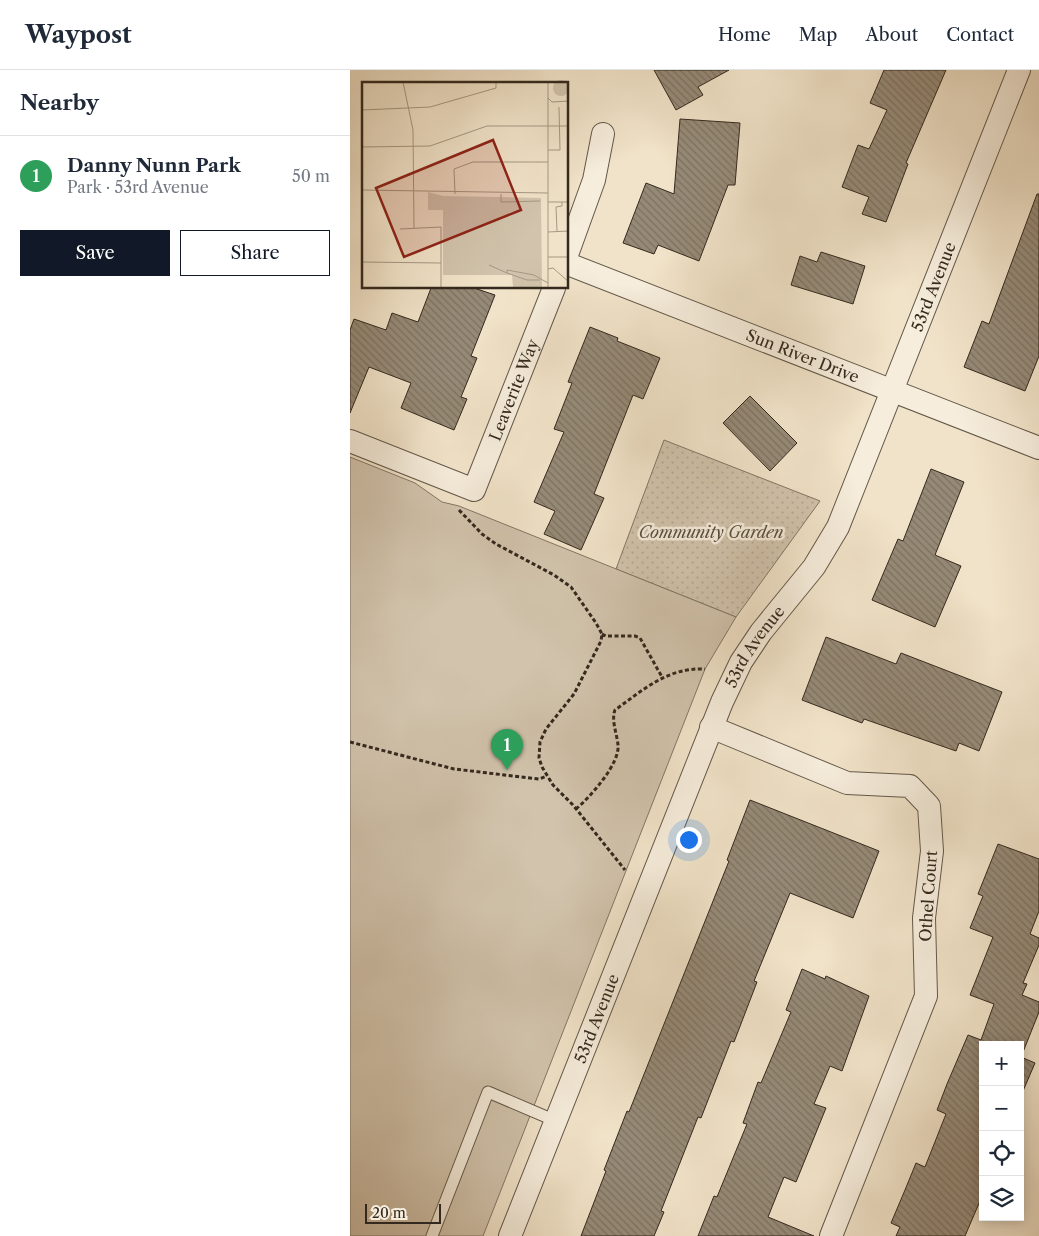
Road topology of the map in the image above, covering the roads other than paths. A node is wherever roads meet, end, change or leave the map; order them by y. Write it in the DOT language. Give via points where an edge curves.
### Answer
graph roads {
  1 [pos="1019,70"];
  2 [pos="603,134"];
  3 [pos="569,249"];
  4 [pos="569,264"];
  5 [pos="554,289"];
  6 [pos="893,391"];
  7 [pos="350,441"];
  8 [pos="1039,448"];
  9 [pos="711,728"];
  10 [pos="556,1121"];
  11 [pos="432,1236"];
  12 [pos="510,1236"];
  13 [pos="831,1236"];
  1 -- 6 [label="street, 53rd Avenue"];
  2 -- 3 [label="street" via="594,180"];
  4 -- 6 [label="street, Sun River Drive"];
  5 -- 7 [label="street, Leaverite Way" via="466,498"];
  6 -- 8 [label="street, Sun River Drive"];
  6 -- 9 [label="street, 53rd Avenue" via="838,527 814,567 741,662"];
  9 -- 10 [label="street, 53rd Avenue"];
  9 -- 13 [label="street, Othel Court" via="847,783 910,786 929,806 932,850 924,918 926,996"];
  10 -- 11 [label="lane" via="488,1092"];
  10 -- 12 [label="street, 53rd Avenue"];
}
